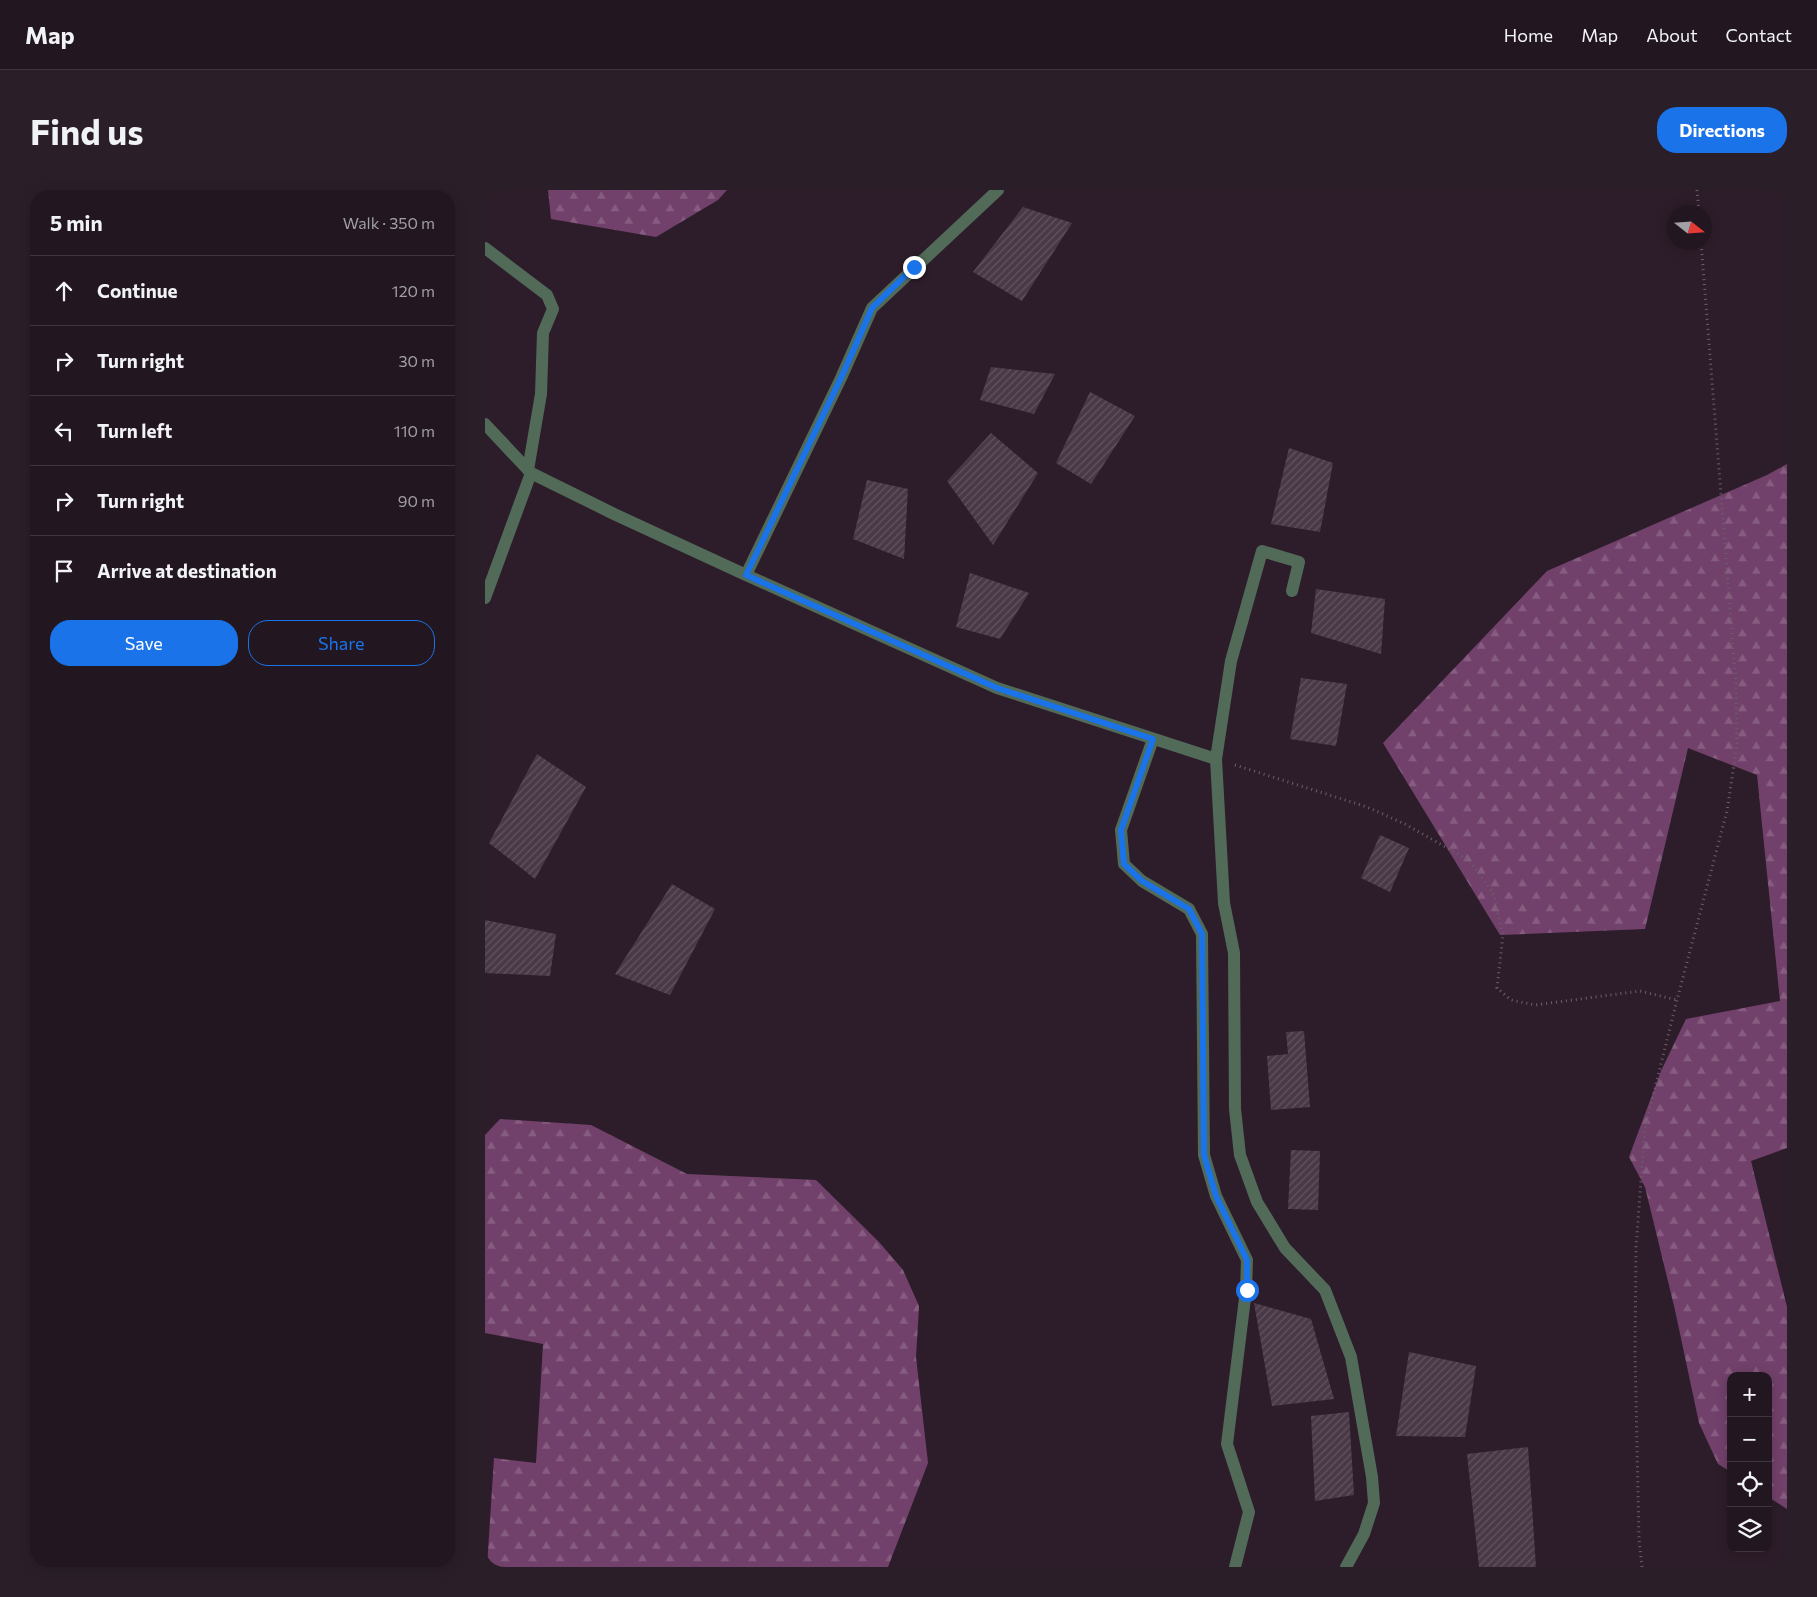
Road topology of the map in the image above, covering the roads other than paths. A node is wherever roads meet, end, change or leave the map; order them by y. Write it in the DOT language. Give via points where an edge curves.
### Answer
graph roads {
  1 [pos="998,190"];
  2 [pos="485,248"];
  3 [pos="485,424"];
  4 [pos="529,471"];
  5 [pos="746,575"];
  6 [pos="1292,591"];
  7 [pos="485,598"];
  8 [pos="1153,739"];
  9 [pos="1216,759"];
  10 [pos="1235,1567"];
  11 [pos="1346,1567"];
  1 -- 5 [label="street" via="872,308"];
  2 -- 4 [label="street" via="547,295 553,309 543,333 541,394"];
  3 -- 4 [label="street"];
  4 -- 5 [label="street"];
  4 -- 7 [label="street"];
  5 -- 8 [label="street" via="997,688"];
  6 -- 9 [label="street" via="1299,562 1262,551 1231,661"];
  8 -- 9 [label="street"];
  8 -- 10 [label="street" via="1121,830 1124,864 1142,881 1189,909 1202,934 1204,1155 1216,1196 1247,1260 1247,1290 1227,1444 1249,1512"];
  9 -- 11 [label="street" via="1223,903 1234,953 1235,1109 1240,1155 1257,1202 1285,1248 1325,1290 1351,1357 1372,1477 1374,1503 1364,1534"];
}
